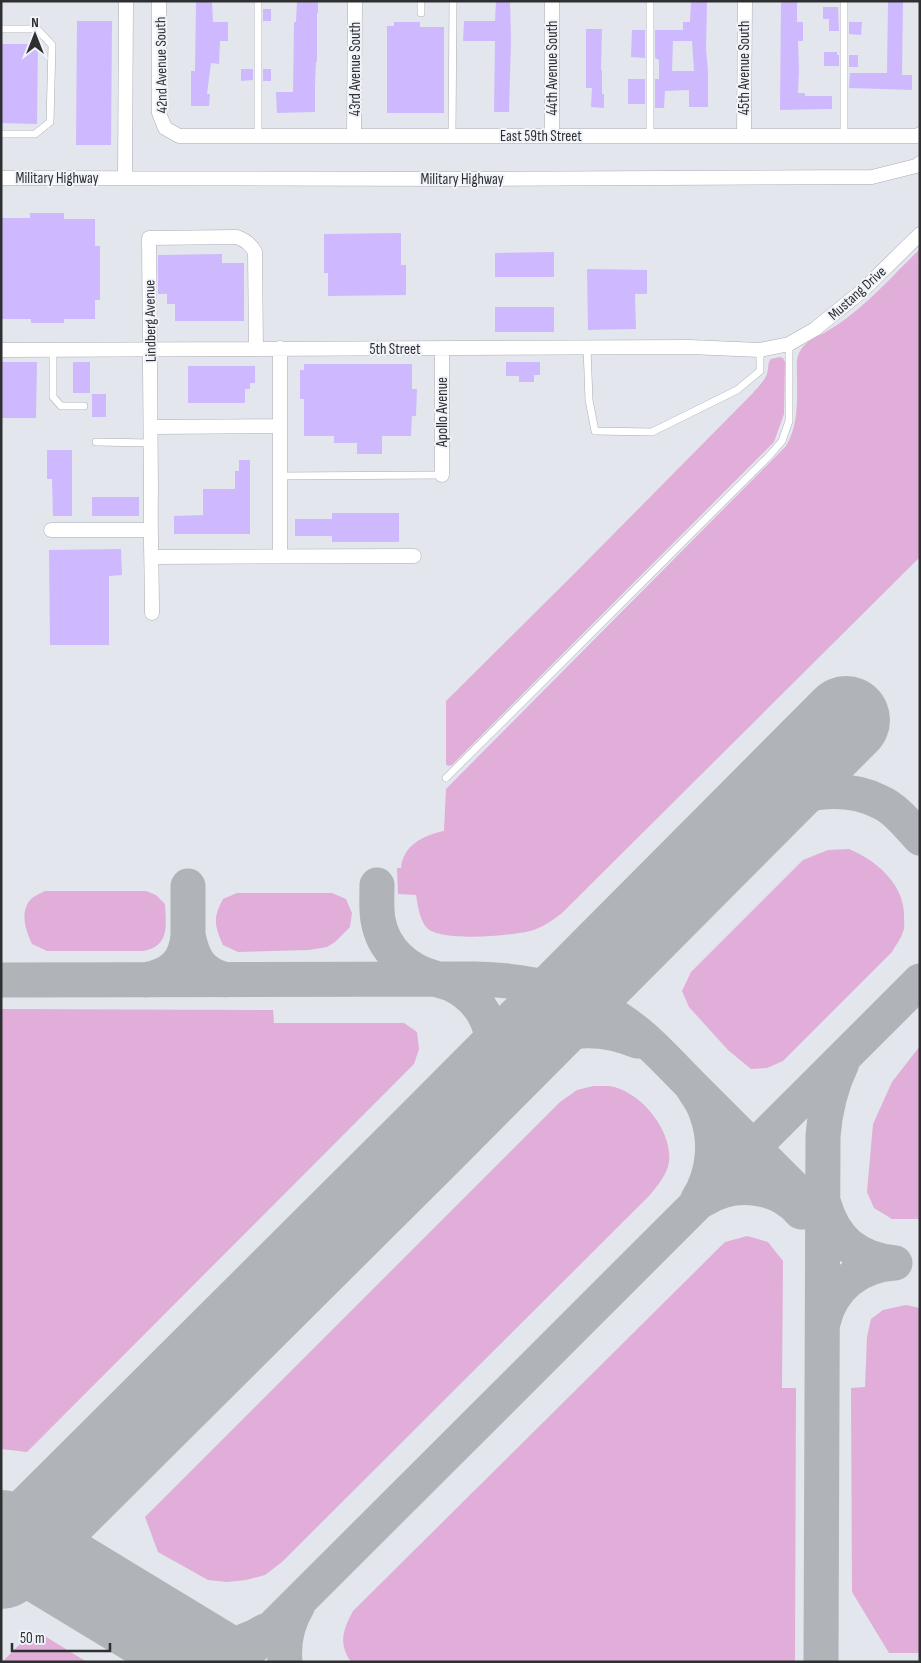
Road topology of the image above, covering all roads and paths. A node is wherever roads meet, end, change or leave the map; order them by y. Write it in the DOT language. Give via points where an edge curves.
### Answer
graph roads {
  1 [pos="126,1"];
  2 [pos="160,1"];
  3 [pos="258,1"];
  4 [pos="355,1"];
  5 [pos="421,1"];
  6 [pos="453,1"];
  7 [pos="552,1"];
  8 [pos="650,1"];
  9 [pos="745,1"];
  10 [pos="844,1"];
  11 [pos="421,13"];
  12 [pos="1,29"];
  13 [pos="165,128"];
  14 [pos="1,134"];
  15 [pos="920,134"];
  16 [pos="650,135"];
  17 [pos="744,135"];
  18 [pos="844,135"];
  19 [pos="258,136"];
  20 [pos="354,136"];
  21 [pos="452,136"];
  22 [pos="552,136"];
  23 [pos="920,164"];
  24 [pos="1,178"];
  25 [pos="126,178"];
  26 [pos="920,234"];
  27 [pos="788,344"];
  28 [pos="256,348"];
  29 [pos="280,348"];
  30 [pos="587,348"];
  31 [pos="150,349"];
  32 [pos="442,349"];
  33 [pos="1,350"];
  34 [pos="53,350"];
  35 [pos="760,350"];
  36 [pos="84,406"];
  37 [pos="280,426"];
  38 [pos="151,427"];
  39 [pos="96,442"];
  40 [pos="150,443"];
  41 [pos="442,475"];
  42 [pos="279,476"];
  43 [pos="51,530"];
  44 [pos="150,530"];
  45 [pos="280,556"];
  46 [pos="414,556"];
  47 [pos="152,557"];
  48 [pos="152,613"];
  49 [pos="446,778"];
  1 -- 25 [label="street"];
  2 -- 13 [label="street, 42nd Avenue South" via="159,113"];
  3 -- 19 [label="lane"];
  4 -- 20 [label="street, 43rd Avenue South"];
  5 -- 11 [label="lane"];
  6 -- 21 [label="lane"];
  7 -- 22 [label="street, 44th Avenue South"];
  8 -- 16 [label="lane"];
  9 -- 17 [label="street, 45th Avenue South"];
  10 -- 18 [label="lane"];
  12 -- 14 [label="lane" via="37,29 52,45 50,122 35,134"];
  13 -- 19 [label="street, East 59th Street" via="180,136"];
  15 -- 18 [label="street, East 59th Street"];
  16 -- 17 [label="street, East 59th Street"];
  16 -- 22 [label="street, East 59th Street"];
  17 -- 18 [label="street, East 59th Street"];
  19 -- 20 [label="street, East 59th Street"];
  20 -- 21 [label="street, East 59th Street"];
  21 -- 22 [label="street, East 59th Street"];
  23 -- 25 [label="street, Military Highway" via="872,177"];
  24 -- 25 [label="street, Military Highway"];
  26 -- 27 [label="street, Mustang Drive" via="862,291 815,329"];
  27 -- 35 [label="street, 5th Street"];
  27 -- 49 [label="lane" via="788,421 782,441"];
  28 -- 29 [label="street, 5th Street"];
  28 -- 31 [label="street, 5th Street"];
  28 -- 31 [label="street, Lindberg Avenue" via="256,252 244,239 237,237 149,238"];
  29 -- 32 [label="street, 5th Street"];
  29 -- 37 [label="street"];
  30 -- 32 [label="street, 5th Street"];
  30 -- 35 [label="street, 5th Street"];
  30 -- 35 [label="lane" via="589,400 595,431 652,432 738,390 760,371"];
  31 -- 34 [label="street, 5th Street"];
  31 -- 38 [label="street, Lindberg Avenue"];
  32 -- 41 [label="street, Apollo Avenue"];
  33 -- 34 [label="street, 5th Street"];
  34 -- 36 [label="lane" via="53,397 61,406"];
  37 -- 38 [label="street"];
  37 -- 42 [label="street"];
  38 -- 40 [label="street, Lindberg Avenue"];
  39 -- 40 [label="lane"];
  40 -- 44 [label="street, Lindberg Avenue"];
  41 -- 42 [label="lane"];
  42 -- 45 [label="street"];
  43 -- 44 [label="street"];
  44 -- 47 [label="street, Lindberg Avenue"];
  45 -- 46 [label="street"];
  45 -- 47 [label="street"];
  47 -- 48 [label="street, Lindberg Avenue"];
}
